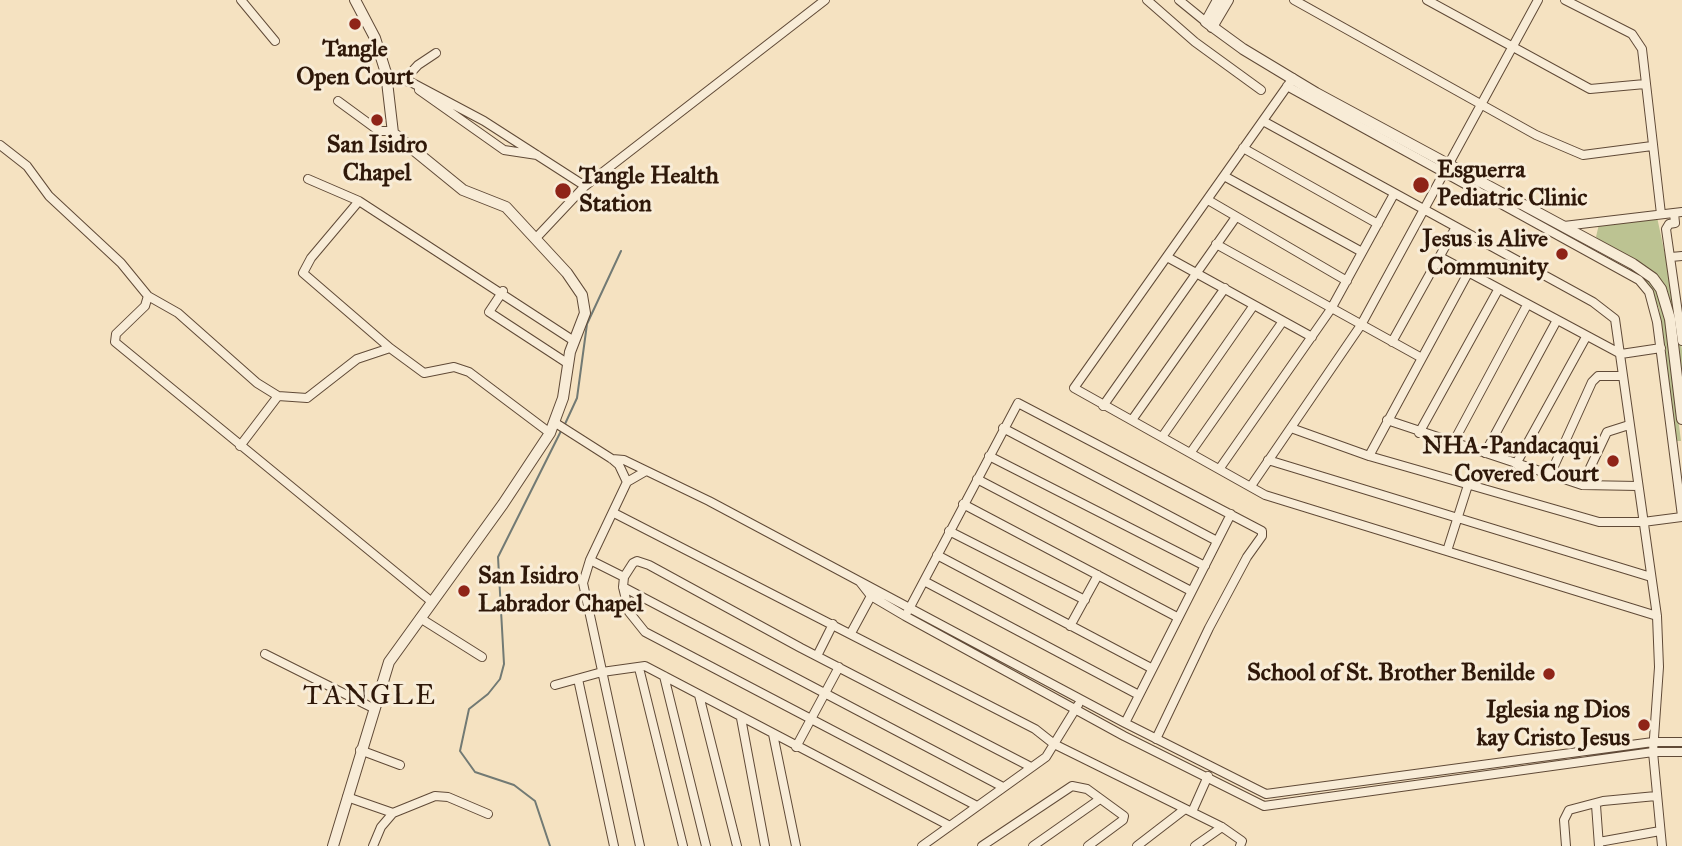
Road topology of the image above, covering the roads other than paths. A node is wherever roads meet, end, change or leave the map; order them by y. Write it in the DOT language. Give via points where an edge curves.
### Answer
graph roads {
  1 [pos="242,0"];
  2 [pos="355,0"];
  3 [pos="825,0"];
  4 [pos="1147,0"];
  5 [pos="1179,0"];
  6 [pos="1218,0"];
  7 [pos="1228,0"];
  8 [pos="1294,0"];
  9 [pos="1427,0"];
  10 [pos="1538,0"];
  11 [pos="1564,0"];
  12 [pos="1209,25"];
  13 [pos="275,41"];
  14 [pos="1512,45"];
  15 [pos="436,53"];
  16 [pos="386,74"];
  17 [pos="405,79"];
  18 [pos="1290,82"];
  19 [pos="1645,84"];
  20 [pos="1261,90"];
  21 [pos="338,101"];
  22 [pos="1481,104"];
  23 [pos="1263,121"];
  24 [pos="391,131"];
  25 [pos="0,145"];
  26 [pos="1652,146"];
  27 [pos="1243,148"];
  28 [pos="539,155"];
  29 [pos="1445,167"];
  30 [pos="1224,176"];
  31 [pos="308,179"];
  32 [pos="585,186"];
  33 [pos="1394,194"];
  34 [pos="1208,200"];
  35 [pos="359,201"];
  36 [pos="1424,210"];
  37 [pos="1678,212"];
  38 [pos="1661,214"];
  39 [pos="1236,218"];
  40 [pos="1538,218"];
  41 [pos="1592,222"];
  42 [pos="1679,222"];
  43 [pos="1378,224"];
  44 [pos="1564,226"];
  45 [pos="1456,227"];
  46 [pos="537,237"];
  47 [pos="1216,244"];
  48 [pos="1590,246"];
  49 [pos="1362,252"];
  50 [pos="1682,256"];
  51 [pos="1167,257"];
  52 [pos="1440,257"];
  53 [pos="1671,257"];
  54 [pos="1197,272"];
  55 [pos="1468,273"];
  56 [pos="1347,281"];
  57 [pos="1224,288"];
  58 [pos="1498,290"];
  59 [pos="503,292"];
  60 [pos="148,296"];
  61 [pos="1254,305"];
  62 [pos="1527,305"];
  63 [pos="1331,309"];
  64 [pos="1557,320"];
  65 [pos="1283,321"];
  66 [pos="1360,325"];
  67 [pos="1311,337"];
  68 [pos="1586,337"];
  69 [pos="575,341"];
  70 [pos="1682,341"];
  71 [pos="1392,342"];
  72 [pos="390,348"];
  73 [pos="1661,348"];
  74 [pos="1620,354"];
  75 [pos="1420,357"];
  76 [pos="567,363"];
  77 [pos="1623,376"];
  78 [pos="278,396"];
  79 [pos="1103,406"];
  80 [pos="1682,419"];
  81 [pos="1132,420"];
  82 [pos="1387,420"];
  83 [pos="1629,425"];
  84 [pos="561,426"];
  85 [pos="1003,428"];
  86 [pos="1291,428"];
  87 [pos="550,433"];
  88 [pos="1419,433"];
  89 [pos="1162,437"];
  90 [pos="1453,443"];
  91 [pos="240,446"];
  92 [pos="1191,452"];
  93 [pos="1485,453"];
  94 [pos="989,456"];
  95 [pos="1369,456"];
  96 [pos="612,459"];
  97 [pos="1268,460"];
  98 [pos="1516,464"];
  99 [pos="1220,468"];
  100 [pos="646,471"];
  101 [pos="1550,475"];
  102 [pos="977,479"];
  103 [pos="627,482"];
  104 [pos="1468,485"];
  105 [pos="1582,485"];
  106 [pos="1251,486"];
  107 [pos="1638,486"];
  108 [pos="963,504"];
  109 [pos="614,513"];
  110 [pos="1231,514"];
  111 [pos="1682,517"];
  112 [pos="1458,519"];
  113 [pos="1643,522"];
  114 [pos="950,531"];
  115 [pos="1217,541"];
  116 [pos="1447,551"];
  117 [pos="937,555"];
  118 [pos="590,560"];
  119 [pos="1205,566"];
  120 [pos="1098,575"];
  121 [pos="624,577"];
  122 [pos="1651,577"];
  123 [pos="858,580"];
  124 [pos="924,581"];
  125 [pos="623,587"];
  126 [pos="1191,591"];
  127 [pos="871,596"];
  128 [pos="1085,600"];
  129 [pos="432,602"];
  130 [pos="907,612"];
  131 [pos="1657,616"];
  132 [pos="1177,617"];
  133 [pos="420,618"];
  134 [pos="833,624"];
  135 [pos="1070,626"];
  136 [pos="850,633"];
  137 [pos="265,654"];
  138 [pos="817,656"];
  139 [pos="482,657"];
  140 [pos="839,667"];
  141 [pos="639,668"];
  142 [pos="1151,668"];
  143 [pos="602,672"];
  144 [pos="664,676"];
  145 [pos="578,679"];
  146 [pos="555,685"];
  147 [pos="826,693"];
  148 [pos="1137,694"];
  149 [pos="699,695"];
  150 [pos="1081,698"];
  151 [pos="373,708"];
  152 [pos="1075,709"];
  153 [pos="741,718"];
  154 [pos="813,720"];
  155 [pos="1125,723"];
  156 [pos="773,734"];
  157 [pos="1156,739"];
  158 [pos="1653,742"];
  159 [pos="1682,742"];
  160 [pos="1054,744"];
  161 [pos="796,747"];
  162 [pos="360,750"];
  163 [pos="1653,752"];
  164 [pos="1682,752"];
  165 [pos="400,765"];
  166 [pos="1031,767"];
  167 [pos="1212,769"];
  168 [pos="1207,778"];
  169 [pos="1369,781"];
  170 [pos="1003,787"];
  171 [pos="1371,791"];
  172 [pos="1656,796"];
  173 [pos="347,797"];
  174 [pos="1100,799"];
  175 [pos="1596,805"];
  176 [pos="977,806"];
  177 [pos="1189,810"];
  178 [pos="393,813"];
  179 [pos="488,814"];
  180 [pos="950,826"];
  181 [pos="1222,827"];
  182 [pos="1660,831"];
  183 [pos="1632,842"];
  184 [pos="1599,844"];
  185 [pos="333,846"];
  186 [pos="373,846"];
  187 [pos="614,846"];
  188 [pos="640,846"];
  189 [pos="682,846"];
  190 [pos="706,846"];
  191 [pos="737,846"];
  192 [pos="765,846"];
  193 [pos="796,846"];
  194 [pos="922,846"];
  195 [pos="982,846"];
  196 [pos="1033,846"];
  197 [pos="1088,846"];
  198 [pos="1136,846"];
  199 [pos="1195,846"];
  200 [pos="1240,846"];
  201 [pos="1566,846"];
  202 [pos="1662,846"];
  1 -- 13 [label="street"];
  2 -- 16 [label="street" via="375,38"];
  3 -- 32 [label="street"];
  4 -- 20 [label="street"];
  5 -- 12 [label="street"];
  6 -- 12 [label="street"];
  7 -- 12 [label="street"];
  8 -- 22 [label="street"];
  9 -- 14 [label="street"];
  10 -- 14 [label="street"];
  11 -- 19 [label="street" via="1632,34 1644,57"];
  12 -- 18 [label="street"];
  14 -- 19 [label="street" via="1590,89"];
  14 -- 22 [label="street"];
  15 -- 17 [label="street"];
  16 -- 17 [label="street"];
  16 -- 24 [label="street"];
  17 -- 28 [label="street"];
  17 -- 28 [label="street" via="503,150"];
  18 -- 23 [label="street"];
  18 -- 29 [label="street"];
  19 -- 26 [label="street"];
  21 -- 24 [label="street" via="379,131"];
  22 -- 26 [label="street" via="1583,155"];
  22 -- 29 [label="street"];
  23 -- 27 [label="street"];
  23 -- 33 [label="street"];
  24 -- 46 [label="street" via="463,190 506,207"];
  25 -- 60 [label="street" via="27,166 49,196 121,262"];
  26 -- 38 [label="street"];
  27 -- 30 [label="street"];
  27 -- 43 [label="street"];
  28 -- 32 [label="street"];
  29 -- 36 [label="street"];
  29 -- 40 [label="street"];
  30 -- 34 [label="street"];
  30 -- 49 [label="street"];
  31 -- 35 [label="street"];
  32 -- 46 [label="street"];
  33 -- 36 [label="street"];
  33 -- 43 [label="street"];
  34 -- 39 [label="street"];
  34 -- 51 [label="street"];
  35 -- 59 [label="street"];
  35 -- 72 [label="street" via="303,273"];
  36 -- 45 [label="street"];
  36 -- 66 [label="street"];
  37 -- 38 [label="street"];
  37 -- 42 [label="street"];
  38 -- 41 [label="street"];
  39 -- 47 [label="street"];
  39 -- 56 [label="street"];
  40 -- 44 [label="street"];
  40 -- 48 [label="street"];
  41 -- 44 [label="street"];
  41 -- 48 [label="street"];
  42 -- 53 [label="street" via="1666,229"];
  43 -- 49 [label="street"];
  44 -- 48 [label="street"];
  45 -- 52 [label="street"];
  45 -- 74 [label="street" via="1613,315"];
  46 -- 69 [label="street" via="585,301 586,313"];
  47 -- 54 [label="street"];
  47 -- 63 [label="street"];
  48 -- 73 [label="street" via="1649,292"];
  48 -- 80 [label="street" via="1633,264 1661,289 1670,319"];
  49 -- 56 [label="street"];
  50 -- 53 [label="street"];
  51 -- 54 [label="street"];
  51 -- 79 [label="street" via="1074,388"];
  52 -- 55 [label="street"];
  52 -- 71 [label="street"];
  53 -- 70 [label="street"];
  54 -- 57 [label="street"];
  54 -- 79 [label="street"];
  55 -- 58 [label="street"];
  55 -- 75 [label="street"];
  56 -- 63 [label="street"];
  57 -- 61 [label="street"];
  57 -- 81 [label="street"];
  58 -- 62 [label="street"];
  58 -- 88 [label="street"];
  59 -- 69 [label="street"];
  59 -- 76 [label="street" via="489,312"];
  60 -- 78 [label="street" via="177,313"];
  60 -- 91 [label="street" via="145,306 116,334 115,342"];
  61 -- 65 [label="street"];
  61 -- 89 [label="street"];
  62 -- 64 [label="street"];
  62 -- 90 [label="street"];
  63 -- 66 [label="street"];
  63 -- 67 [label="street"];
  64 -- 68 [label="street"];
  64 -- 93 [label="street"];
  65 -- 67 [label="street"];
  65 -- 92 [label="street"];
  66 -- 71 [label="street"];
  66 -- 86 [label="street"];
  67 -- 99 [label="street"];
  68 -- 74 [label="street"];
  68 -- 98 [label="street"];
  69 -- 76 [label="street"];
  71 -- 75 [label="street"];
  72 -- 78 [label="street" via="357,359 307,398"];
  72 -- 87 [label="street" via="424,373 454,368 469,372"];
  73 -- 74 [label="street"];
  73 -- 111 [label="street"];
  74 -- 77 [label="street"];
  75 -- 82 [label="street"];
  76 -- 84 [label="street"];
  77 -- 83 [label="street"];
  77 -- 101 [label="street" via="1598,376 1592,382"];
  78 -- 91 [label="street"];
  79 -- 81 [label="street"];
  81 -- 89 [label="street"];
  82 -- 88 [label="street"];
  82 -- 95 [label="street"];
  83 -- 105 [label="street" via="1608,432"];
  83 -- 107 [label="street"];
  84 -- 87 [label="street"];
  84 -- 96 [label="street"];
  85 -- 94 [label="street"];
  85 -- 110 [label="street" via="1018,403"];
  85 -- 115 [label="street"];
  86 -- 95 [label="street"];
  86 -- 97 [label="street"];
  87 -- 129 [label="street"];
  88 -- 90 [label="street"];
  89 -- 92 [label="street"];
  90 -- 93 [label="street"];
  91 -- 129 [label="street"];
  92 -- 99 [label="street"];
  93 -- 98 [label="street"];
  94 -- 102 [label="street"];
  94 -- 119 [label="street"];
  95 -- 104 [label="street"];
  96 -- 100 [label="street"];
  96 -- 103 [label="street"];
  97 -- 106 [label="street"];
  97 -- 112 [label="street"];
  98 -- 101 [label="street"];
  99 -- 106 [label="street"];
  100 -- 103 [label="street"];
  100 -- 123 [label="street"];
  101 -- 105 [label="street"];
  102 -- 108 [label="street"];
  102 -- 126 [label="street"];
  103 -- 109 [label="street"];
  104 -- 112 [label="street"];
  104 -- 113 [label="street" via="1599,522"];
  105 -- 107 [label="street"];
  106 -- 116 [label="street" via="1281,501"];
  107 -- 113 [label="street"];
  108 -- 114 [label="street"];
  108 -- 120 [label="street"];
  109 -- 118 [label="street"];
  109 -- 134 [label="street"];
  110 -- 115 [label="street"];
  110 -- 157 [label="street" via="1256,526 1262,536 1209,628"];
  111 -- 113 [label="street"];
  112 -- 116 [label="street"];
  112 -- 122 [label="street"];
  113 -- 122 [label="street"];
  114 -- 117 [label="street"];
  114 -- 128 [label="street"];
  115 -- 119 [label="street"];
  116 -- 131 [label="street"];
  117 -- 124 [label="street"];
  117 -- 135 [label="street"];
  118 -- 121 [label="street"];
  118 -- 143 [label="street" via="583,583"];
  119 -- 126 [label="street"];
  120 -- 128 [label="street"];
  120 -- 132 [label="street"];
  121 -- 125 [label="street"];
  121 -- 138 [label="street" via="633,564 644,563"];
  122 -- 131 [label="street"];
  123 -- 127 [label="street"];
  123 -- 130 [label="street"];
  124 -- 130 [label="street"];
  124 -- 148 [label="street"];
  125 -- 147 [label="street"];
  125 -- 154 [label="street" via="629,612 645,632"];
  126 -- 132 [label="street"];
  127 -- 130 [label="street"];
  127 -- 136 [label="street"];
  128 -- 135 [label="street"];
  129 -- 133 [label="street"];
  130 -- 150 [label="street"];
  130 -- 152 [label="street"];
  131 -- 158 [label="street" via="1659,667"];
  132 -- 142 [label="street"];
  133 -- 139 [label="street"];
  133 -- 151 [label="street" via="389,662"];
  134 -- 136 [label="street"];
  134 -- 138 [label="street"];
  135 -- 142 [label="street"];
  136 -- 160 [label="street" via="1035,729"];
  137 -- 151 [label="street"];
  138 -- 140 [label="street"];
  140 -- 147 [label="street"];
  140 -- 166 [label="street"];
  141 -- 143 [label="street"];
  141 -- 144 [label="street" via="645,666"];
  141 -- 189 [label="street"];
  142 -- 148 [label="street"];
  143 -- 145 [label="street"];
  143 -- 188 [label="street"];
  144 -- 149 [label="street"];
  144 -- 190 [label="street"];
  145 -- 146 [label="street"];
  145 -- 187 [label="street"];
  147 -- 154 [label="street"];
  147 -- 170 [label="street"];
  148 -- 155 [label="street"];
  149 -- 153 [label="street"];
  149 -- 191 [label="street"];
  150 -- 152 [label="street"];
  150 -- 155 [label="street"];
  151 -- 162 [label="street"];
  152 -- 160 [label="street"];
  152 -- 168 [label="street"];
  153 -- 156 [label="street"];
  153 -- 192 [label="street"];
  154 -- 161 [label="street"];
  154 -- 176 [label="street"];
  155 -- 157 [label="street"];
  156 -- 161 [label="street"];
  156 -- 193 [label="street"];
  157 -- 167 [label="street"];
  158 -- 159 [label="street"];
  158 -- 163 [label="street"];
  158 -- 169 [label="street"];
  160 -- 166 [label="street" via="1046,757"];
  160 -- 177 [label="street"];
  161 -- 180 [label="street"];
  162 -- 165 [label="street"];
  162 -- 173 [label="street"];
  163 -- 164 [label="street"];
  163 -- 171 [label="street"];
  163 -- 172 [label="street"];
  166 -- 170 [label="street"];
  167 -- 168 [label="street"];
  167 -- 169 [label="street" via="1274,795"];
  168 -- 171 [label="street" via="1264,806"];
  168 -- 177 [label="street"];
  169 -- 171 [label="street"];
  170 -- 176 [label="street"];
  172 -- 175 [label="street"];
  172 -- 182 [label="street"];
  173 -- 178 [label="street"];
  173 -- 185 [label="street"];
  174 -- 195 [label="street" via="1087,789 1064,789"];
  174 -- 196 [label="street"];
  174 -- 197 [label="street" via="1120,812 1123,820"];
  175 -- 184 [label="street"];
  175 -- 201 [label="street" via="1567,811"];
  176 -- 180 [label="street"];
  177 -- 181 [label="street"];
  177 -- 198 [label="street"];
  178 -- 179 [label="street" via="441,796"];
  178 -- 186 [label="street"];
  180 -- 194 [label="street"];
  181 -- 199 [label="street"];
  181 -- 200 [label="street" via="1242,841"];
  182 -- 183 [label="street"];
  182 -- 202 [label="street"];
  183 -- 184 [label="street"];
}
